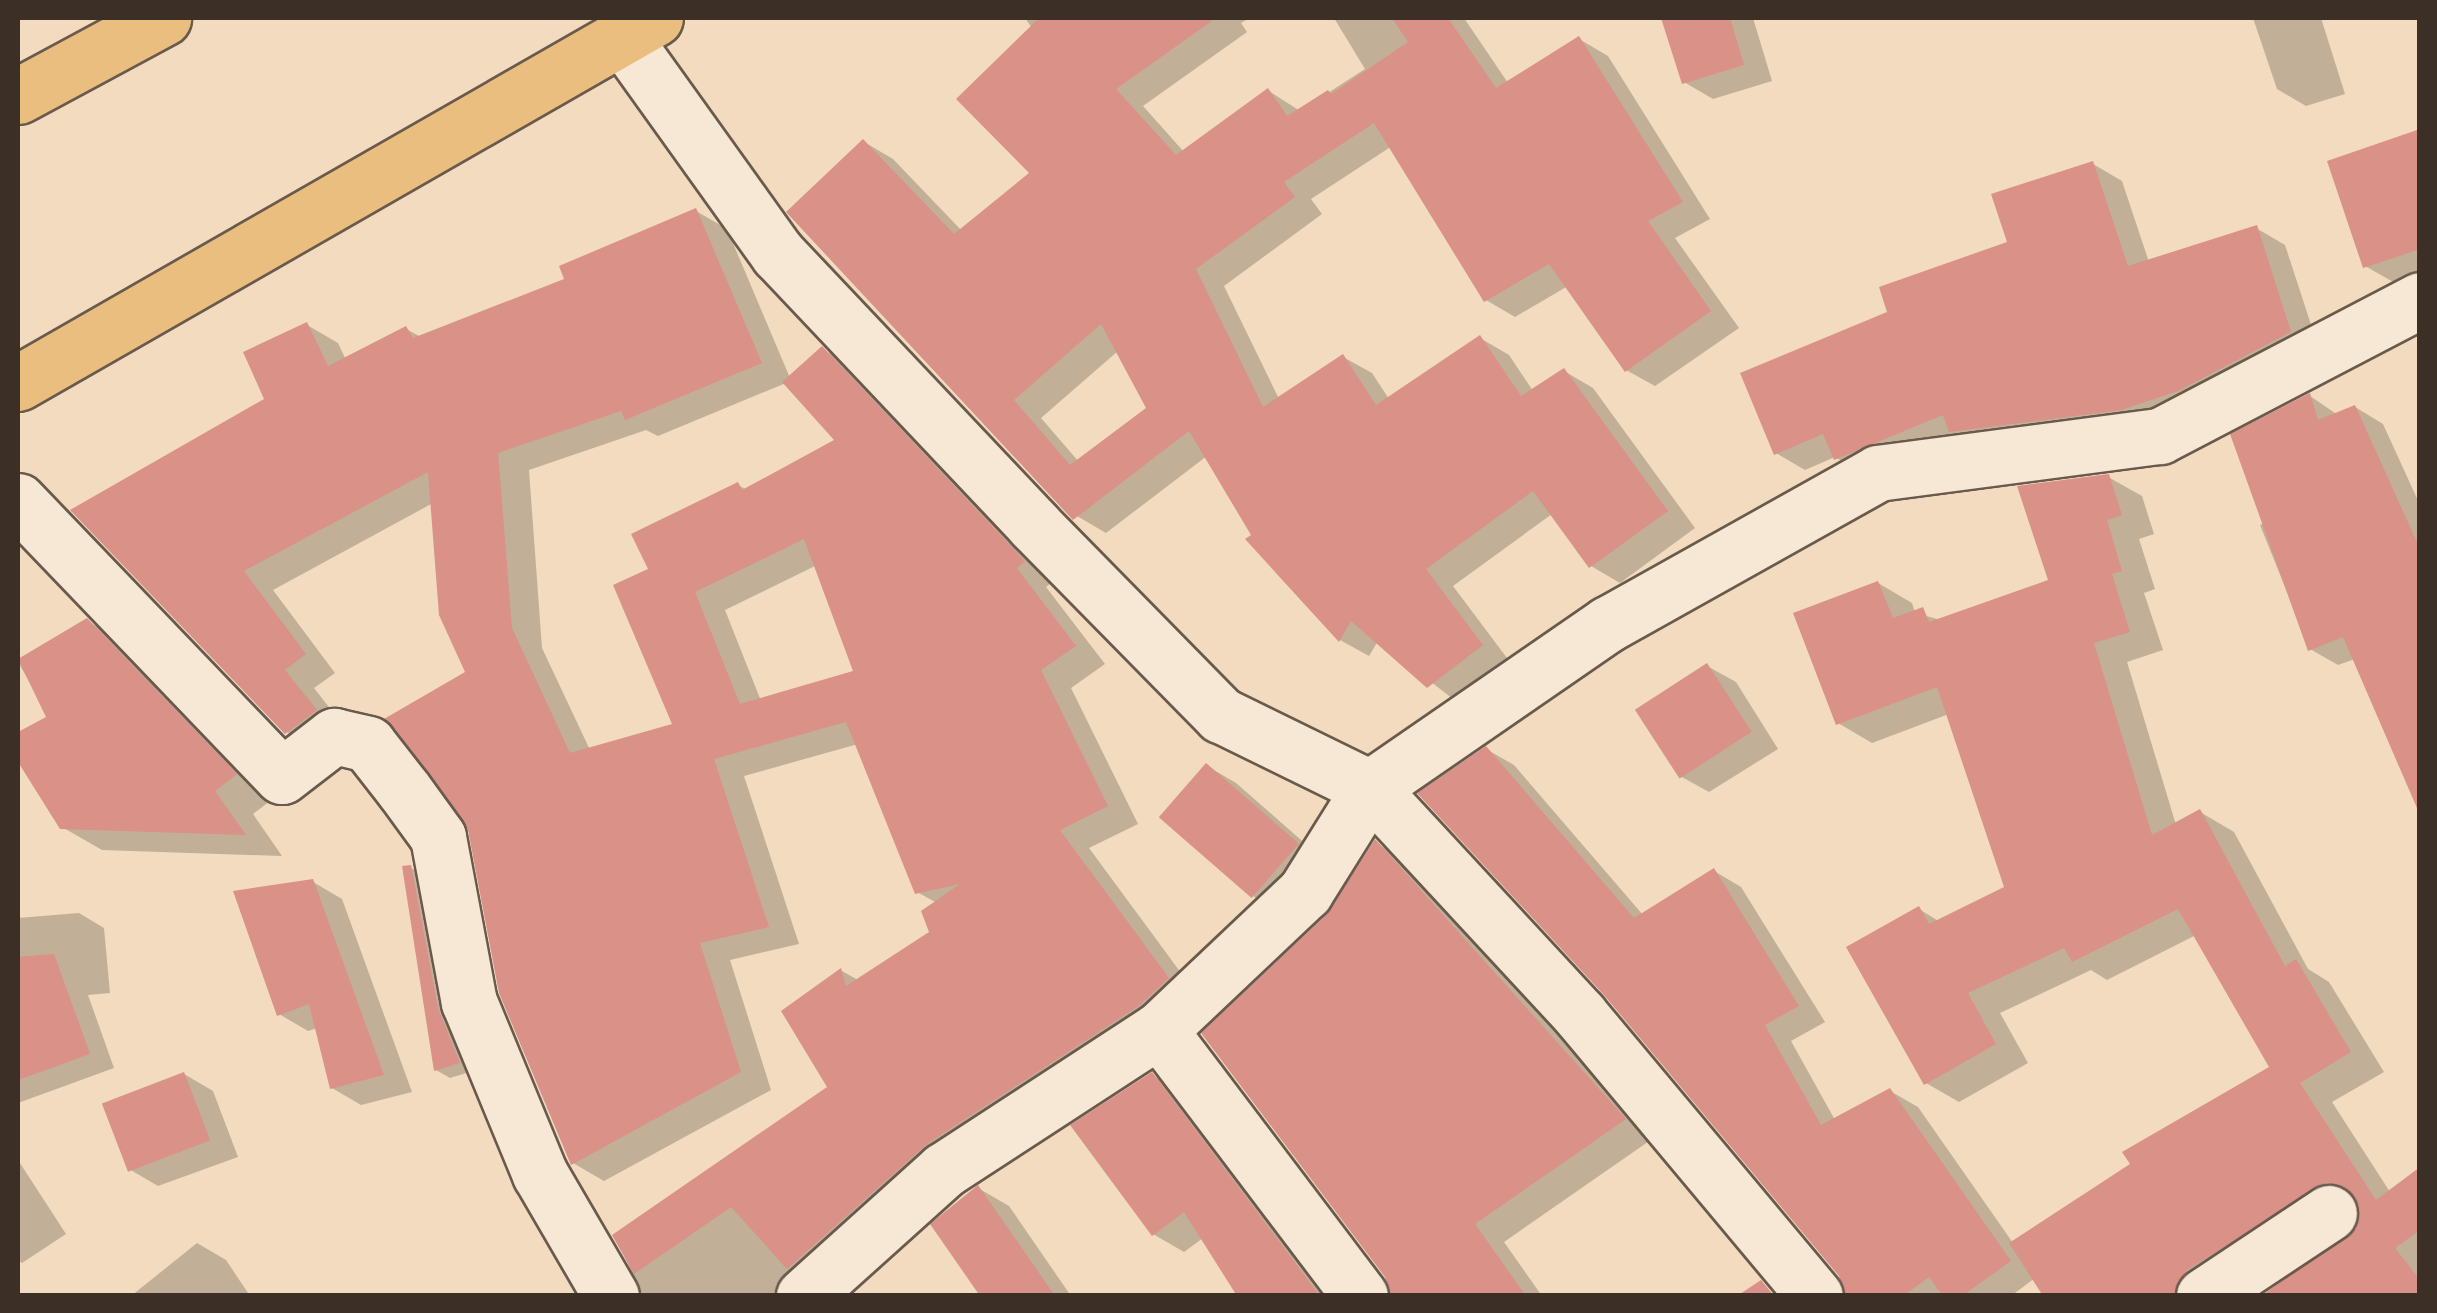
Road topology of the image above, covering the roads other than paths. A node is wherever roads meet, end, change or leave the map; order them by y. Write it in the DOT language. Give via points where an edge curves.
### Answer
graph roads {
  1 [pos="163,18"];
  2 [pos="638,26"];
  3 [pos="18,96"];
  4 [pos="2420,300"];
  5 [pos="18,383"];
  6 [pos="18,500"];
  7 [pos="1370,788"];
  8 [pos="1158,1030"];
  9 [pos="2329,1213"];
  10 [pos="611,1296"];
  11 [pos="804,1296"];
  12 [pos="1360,1296"];
  13 [pos="1815,1296"];
  14 [pos="2204,1296"];
  1 -- 3 [label="main road"];
  2 -- 5 [label="main road"];
  2 -- 7 [label="street" via="778,254 1221,715"];
  4 -- 7 [label="street" via="2160,436 1878,473 1608,624"];
  6 -- 10 [label="street" via="282,776 334,736 368,744 404,790 438,837 468,1002 540,1174"];
  7 -- 8 [label="street" via="1305,892"];
  7 -- 13 [label="street" via="1580,1015"];
  8 -- 11 [label="street" via="944,1170"];
  8 -- 12 [label="street"];
  9 -- 14 [label="street"];
}
